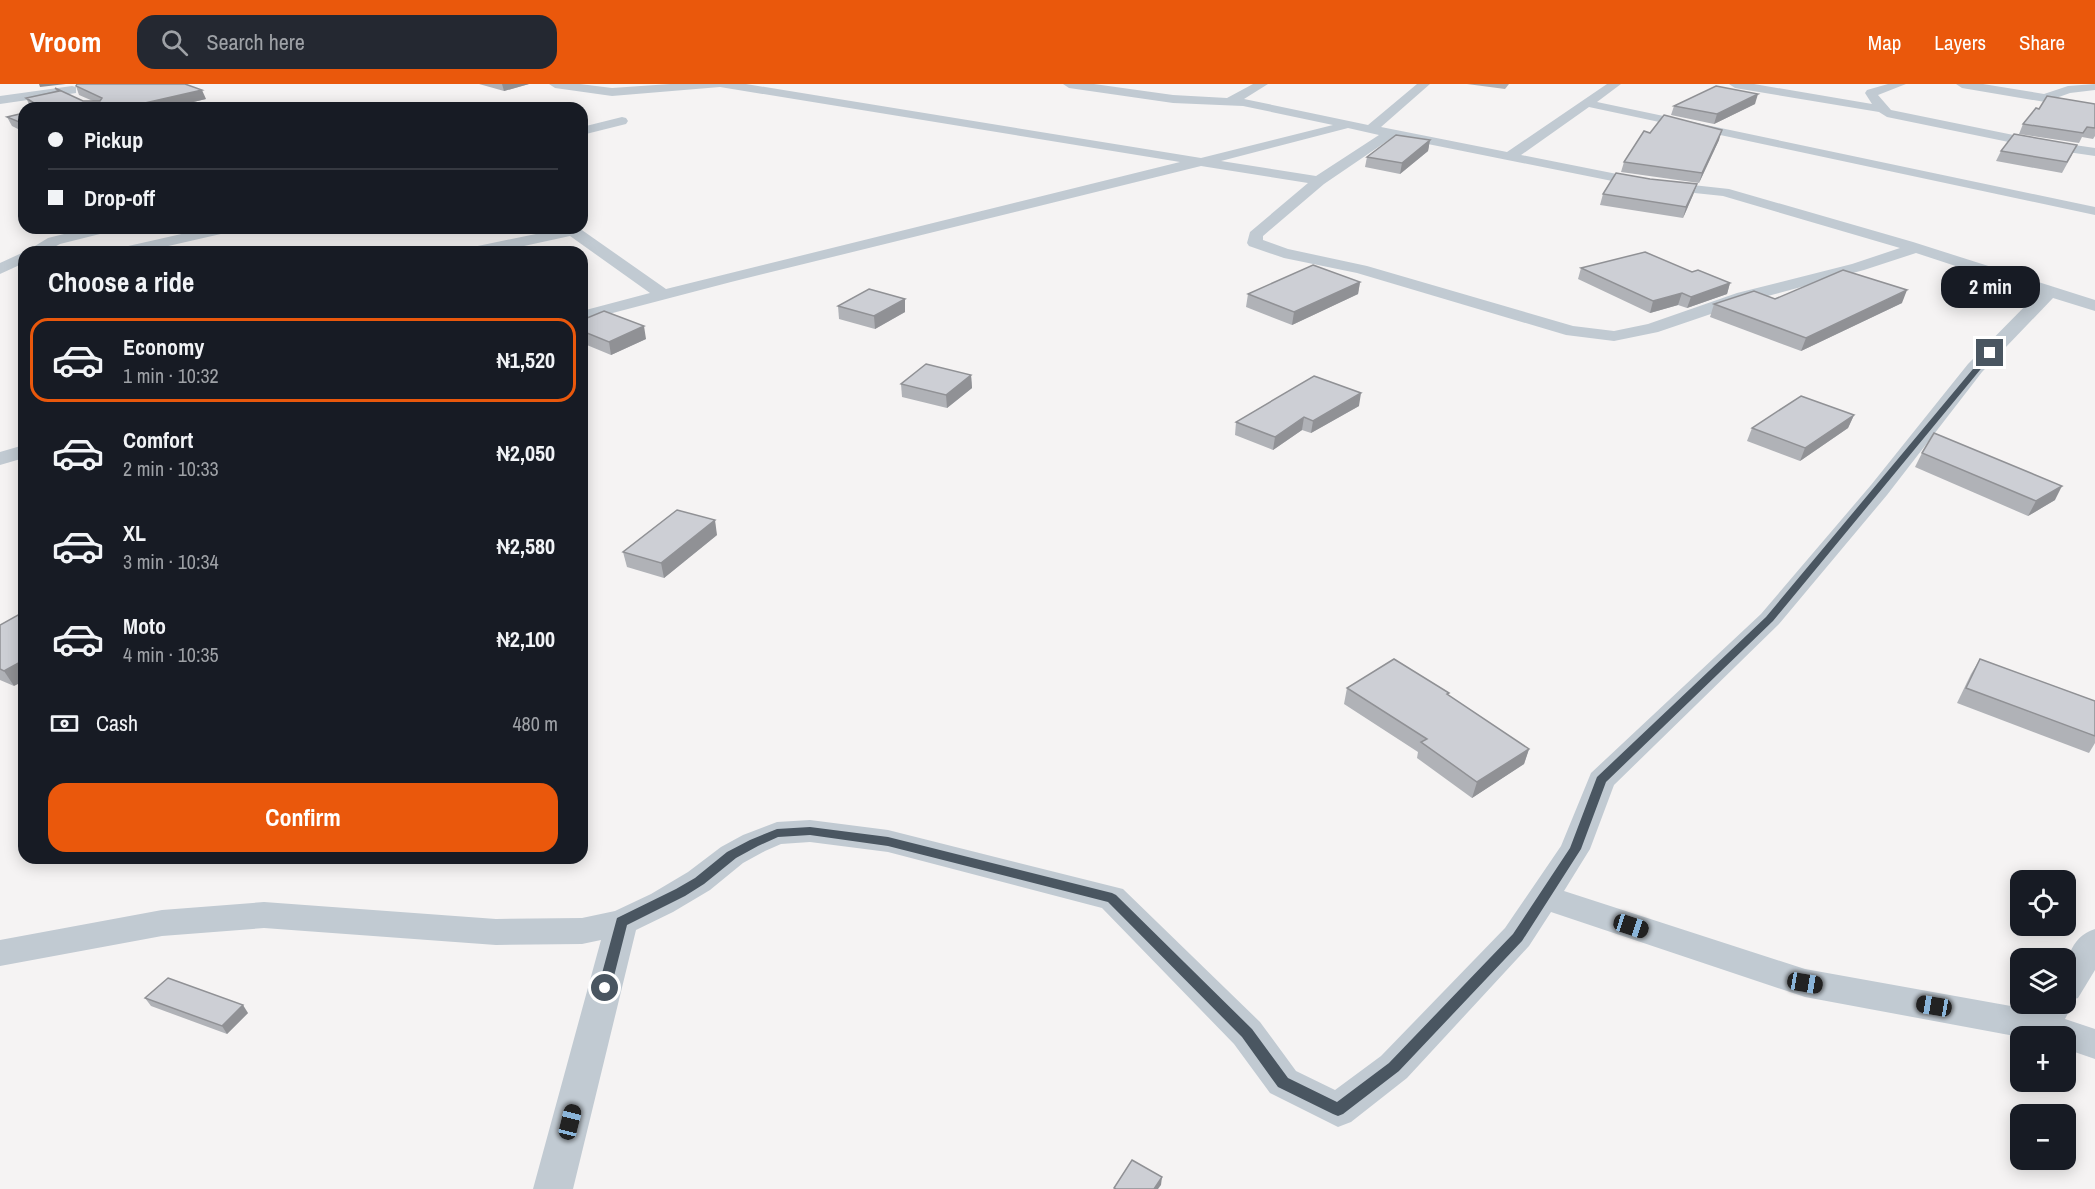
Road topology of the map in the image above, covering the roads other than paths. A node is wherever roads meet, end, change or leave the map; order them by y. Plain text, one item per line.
1 (87, 84) edge
2 (555, 84) edge
3 (717, 84) edge
4 (724, 84) edge
5 (1073, 84) edge
6 (1262, 84) edge
7 (1424, 84) edge
8 (1615, 84) edge
9 (1735, 84) edge
10 (1900, 84) edge
11 (1962, 84) edge
12 (2095, 86) edge
13 (0, 100) edge
14 (1230, 101) junction
15 (1587, 103) junction
16 (1882, 109) junction
17 (622, 121) dead end
18 (1351, 124) junction
19 (1372, 128) junction
20 (588, 130) edge
21 (1392, 132) junction
22 (2095, 152) edge
23 (1510, 156) junction
24 (1200, 162) junction
25 (1319, 181) junction
26 (2095, 211) edge
27 (84, 234) edge
28 (202, 234) edge
29 (559, 234) edge
30 (577, 234) edge
31 (46, 246) edge
32 (148, 246) edge
33 (502, 246) edge
34 (1916, 248) junction
35 (18, 259) edge
36 (0, 269) edge
37 (18, 274) edge
38 (0, 278) edge
39 (2050, 291) junction
40 (664, 295) junction
41 (2095, 306) edge
42 (588, 314) edge
43 (18, 454) edge
44 (0, 459) edge
45 (1544, 897) junction
46 (622, 922) junction
47 (2095, 942) edge
48 (0, 953) edge
49 (2076, 972) edge
50 (2049, 1015) edge
51 (2095, 1044) edge
52 (553, 1189) edge

1 - 13 street
2 - 3 street
4 - 24 street
5 - 14 street
6 - 14 street
7 - 19 street
8 - 15 street
9 - 16 street
10 - 16 street
11 - 12 street
14 - 18 street
15 - 23 street
15 - 26 street
16 - 22 street
17 - 20 street
18 - 19 street
18 - 24 street
19 - 21 street
21 - 23 street
21 - 25 street
23 - 34 street
24 - 25 street
24 - 40 street
25 - 34 street
27 - 31 street
28 - 32 street
29 - 33 street
30 - 40 street
34 - 39 street
35 - 36 street
37 - 38 street
39 - 41 street
39 - 45 street
40 - 42 street
43 - 44 street
45 - 46 street
45 - 50 street
46 - 48 street
46 - 52 street
47 - 49 street
50 - 51 street

